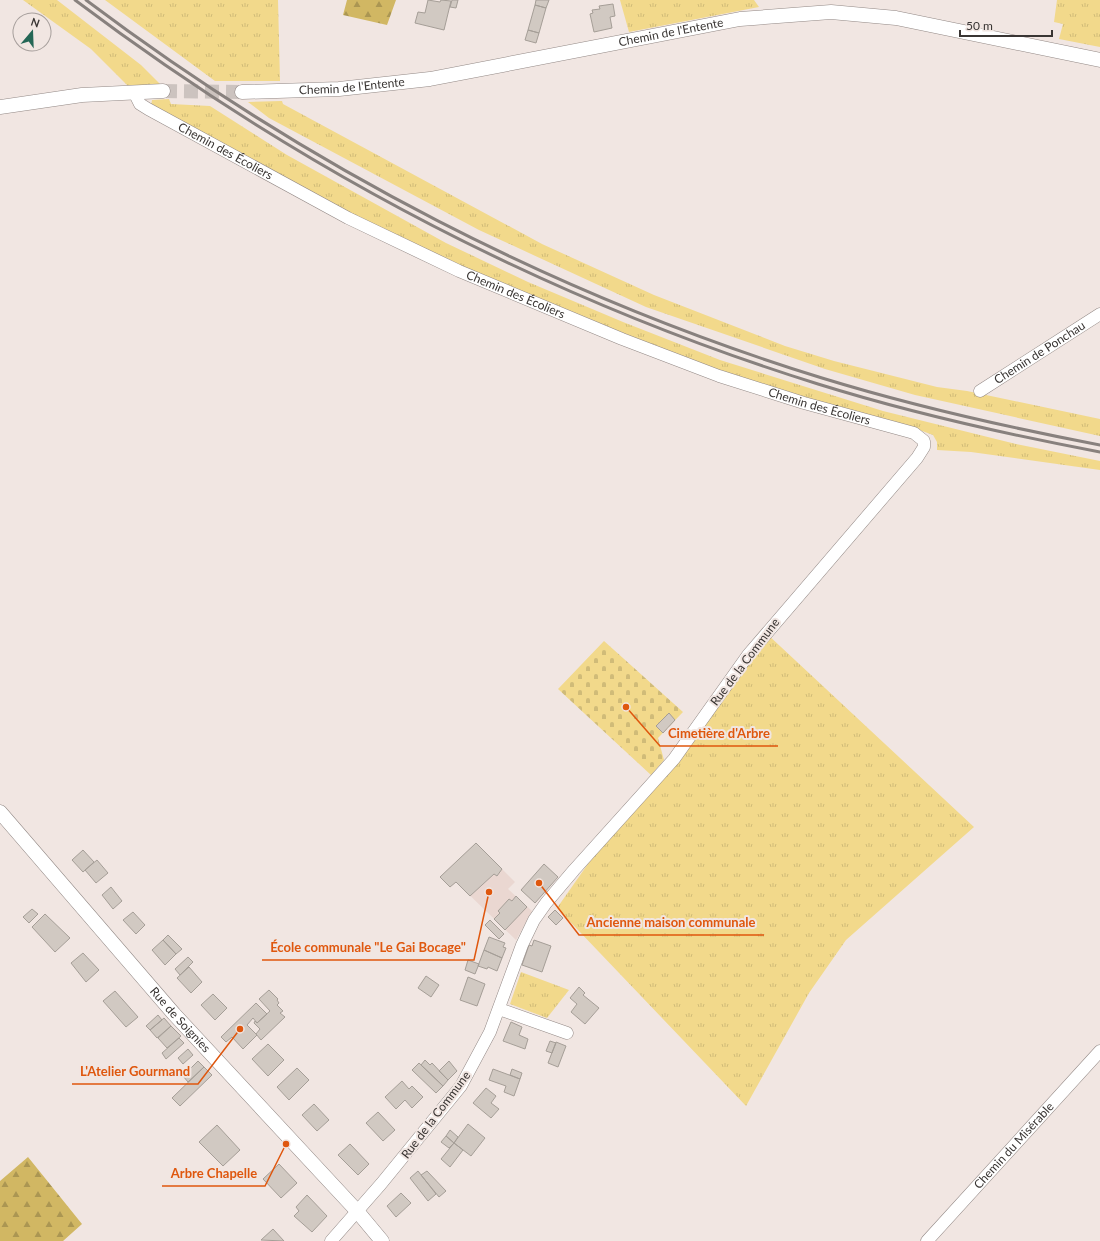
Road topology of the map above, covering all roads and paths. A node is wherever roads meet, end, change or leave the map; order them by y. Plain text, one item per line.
1 (1100, 60) edge
2 (163, 91) tunnel mouth
3 (134, 92) junction
4 (242, 92) tunnel mouth
5 (0, 106) edge
6 (1100, 314) edge
7 (980, 391) dead end
8 (924, 441) joint
9 (0, 812) edge
10 (499, 1009) junction
11 (567, 1033) dead end
12 (1100, 1051) edge
13 (357, 1211) junction
14 (331, 1241) edge
15 (382, 1241) edge
16 (927, 1241) edge

1 - 4 street, Chemin de l'Entente
2 - 3 street
3 - 5 street
3 - 8 street, Chemin des Écoliers
6 - 7 street, Chemin de Ponchau
8 - 10 street, Rue de la Commune
9 - 13 street, Rue de Soignies
10 - 11 street
10 - 13 street, Rue de la Commune
12 - 16 street, Chemin du Misérable
13 - 14 street, Rue de la Commune
13 - 15 street, Rue de Soignies

